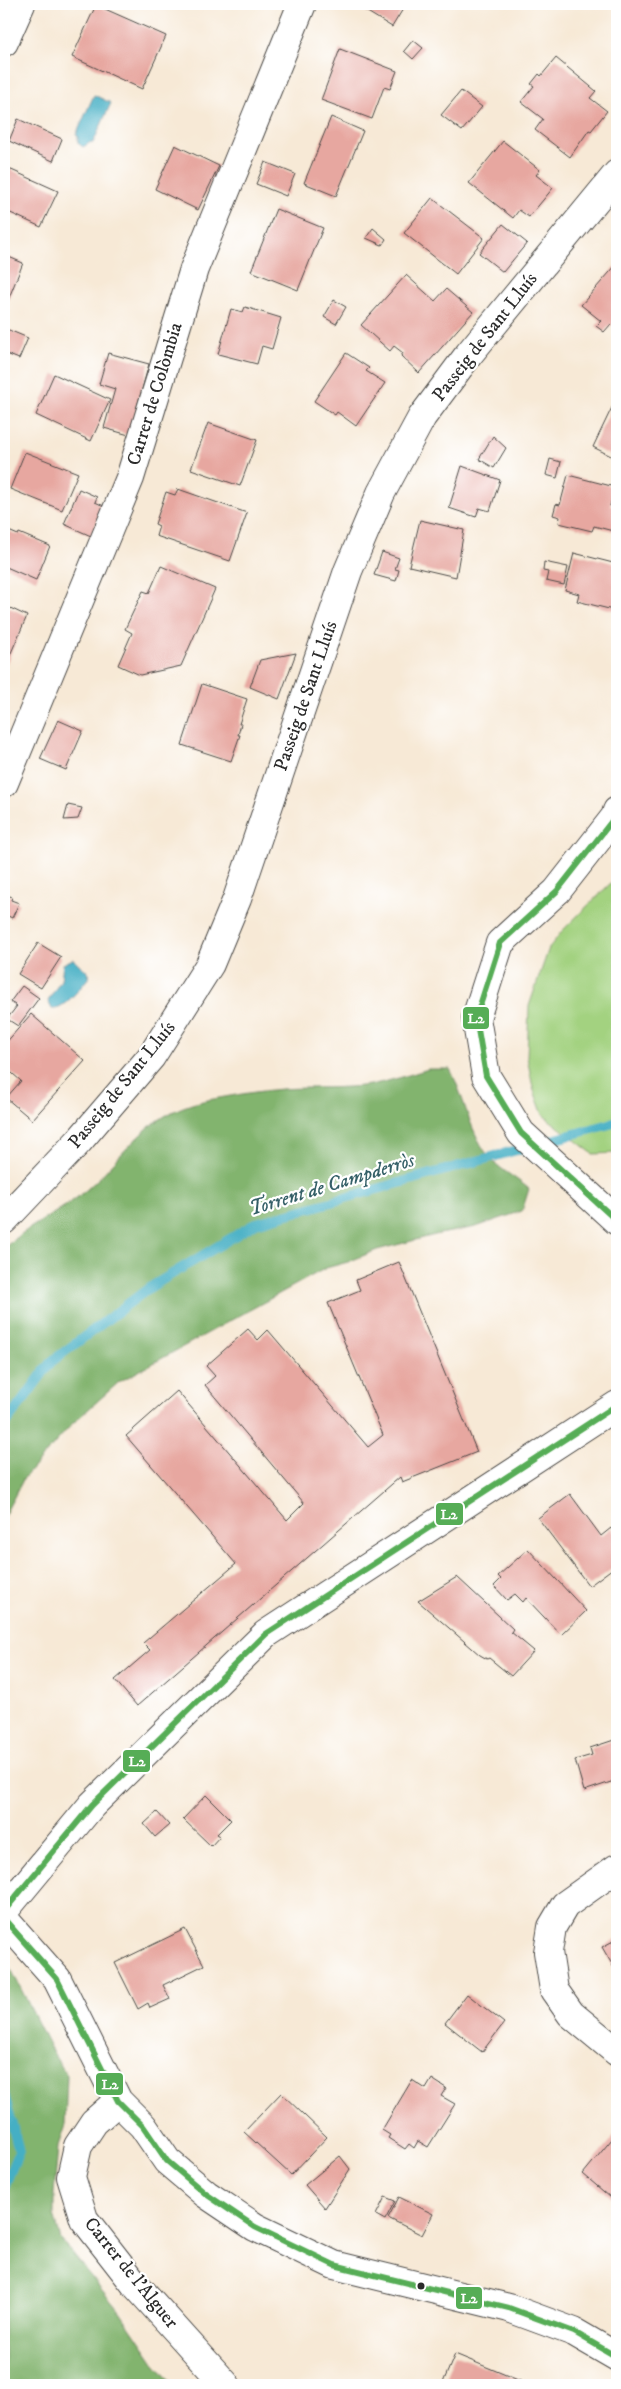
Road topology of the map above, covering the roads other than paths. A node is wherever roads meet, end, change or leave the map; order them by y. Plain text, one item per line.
1 (21, 4) edge
2 (302, 4) edge
3 (4, 42) edge
4 (617, 174) edge
5 (4, 784) edge
6 (617, 811) edge
7 (4, 1220) edge
8 (617, 1221) edge
9 (617, 1405) edge
10 (617, 1868) edge
11 (4, 1911) edge
12 (4, 1919) edge
13 (617, 2052) edge
14 (118, 2101) junction
15 (617, 2357) edge
16 (226, 2385) edge

1 - 3 street
2 - 5 street, Carrer de Colòmbia
4 - 7 street, Passeig de Sant Lluís
6 - 8 street
9 - 11 street
10 - 13 street
12 - 14 street
14 - 15 street
14 - 16 street, Carrer de l'Alguer

